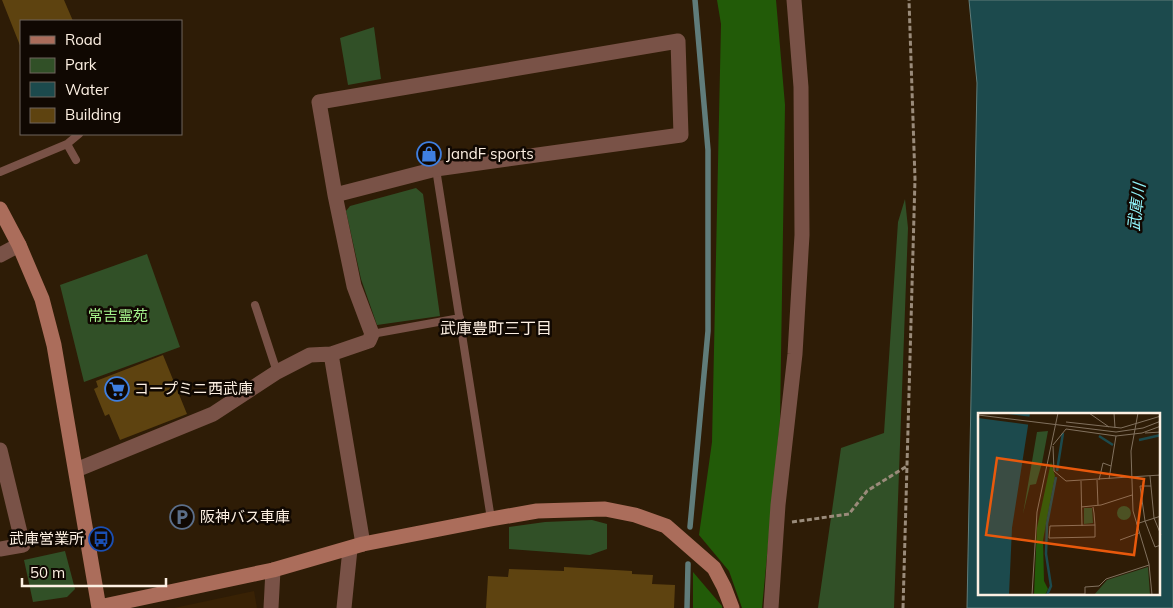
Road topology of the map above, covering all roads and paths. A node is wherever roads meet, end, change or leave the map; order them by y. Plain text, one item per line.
1 (794, 0) edge
2 (909, 0) edge
3 (77, 135) edge
4 (68, 144) junction
5 (76, 160) dead end
6 (436, 169) junction
7 (0, 172) edge
8 (335, 195) junction
9 (0, 209) edge
10 (19, 245) junction
11 (0, 255) edge
12 (255, 305) dead end
13 (460, 318) junction
14 (372, 334) junction
15 (330, 354) junction
16 (278, 372) junction
17 (0, 450) edge
18 (907, 466) junction
19 (76, 470) junction
20 (491, 519) junction
21 (777, 524) junction
22 (356, 547) junction
23 (0, 549) edge
24 (273, 570) junction
25 (98, 608) edge
26 (271, 608) edge
27 (344, 608) edge
28 (732, 608) edge
29 (771, 608) edge
30 (903, 608) edge

1 - 21 street
2 - 18 path
3 - 4 lane
4 - 5 lane
4 - 7 lane
6 - 8 street
6 - 8 street
6 - 13 lane
8 - 14 street
9 - 10 street
10 - 11 street
10 - 19 street
12 - 16 lane
13 - 14 lane
13 - 20 lane
14 - 15 street
15 - 16 street
15 - 22 street
16 - 19 street
17 - 23 street
18 - 21 path
18 - 30 path
19 - 25 street
20 - 22 street
20 - 28 street
21 - 29 street
22 - 24 street
22 - 27 street
24 - 25 street
24 - 26 street

